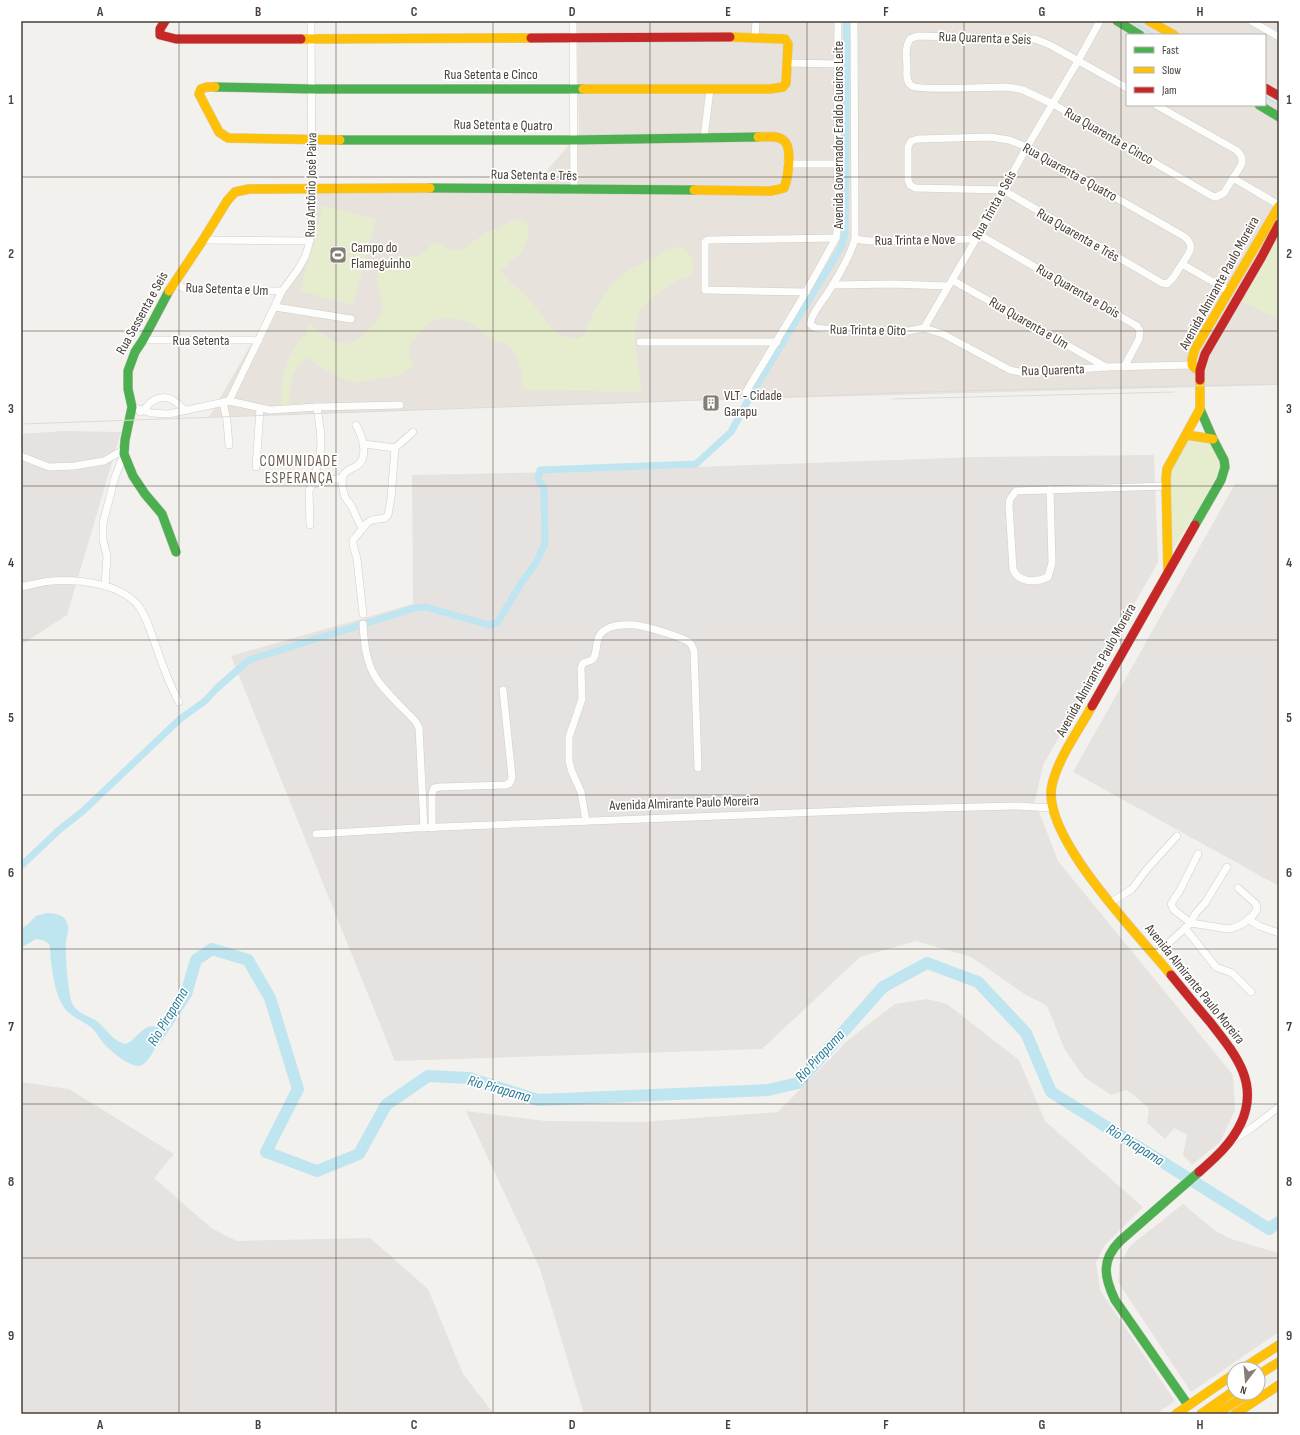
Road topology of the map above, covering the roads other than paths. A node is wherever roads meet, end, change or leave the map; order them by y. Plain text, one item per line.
1 (165, 21) edge
2 (311, 21) edge
3 (573, 21) edge
4 (756, 21) edge
5 (838, 21) edge
6 (854, 21) edge
7 (1100, 21) edge
8 (1116, 21) edge
9 (1149, 21) edge
10 (1251, 21) edge
11 (1138, 34) edge
12 (1172, 34) edge
13 (573, 37) junction
14 (755, 37) junction
15 (1279, 37) edge
16 (311, 39) junction
17 (1078, 61) junction
18 (787, 63) junction
19 (838, 64) junction
20 (917, 87) joint
21 (1126, 87) edge
22 (574, 88) junction
23 (312, 89) junction
24 (710, 89) junction
25 (1266, 89) edge
26 (1279, 96) edge
27 (1053, 104) junction
28 (1158, 106) edge
29 (1261, 106) edge
30 (1279, 117) edge
31 (222, 135) joint
32 (704, 138) junction
33 (312, 140) junction
34 (574, 140) junction
35 (785, 141) joint
36 (1027, 147) junction
37 (787, 164) junction
38 (837, 164) junction
39 (1233, 178) junction
40 (312, 189) junction
41 (574, 190) junction
42 (1003, 190) junction
43 (235, 192) joint
44 (1279, 206) edge
45 (1279, 224) edge
46 (977, 237) junction
47 (1276, 237) edge
48 (836, 238) junction
49 (855, 239) junction
50 (203, 240) junction
51 (310, 241) junction
52 (1182, 264) junction
53 (1238, 276) junction
54 (1248, 280) junction
55 (173, 283) junction
56 (950, 283) junction
57 (832, 285) junction
58 (282, 291) junction
59 (1229, 291) junction
60 (806, 292) junction
61 (275, 307) junction
62 (351, 319) dead end
63 (812, 326) joint
64 (924, 328) junction
65 (143, 340) junction
66 (259, 340) junction
67 (640, 342) dead end
68 (777, 342) junction
69 (1106, 367) junction
70 (1124, 367) junction
71 (1196, 368) junction
72 (746, 392) dead end
73 (226, 402) junction
74 (400, 405) dead end
75 (317, 407) junction
76 (260, 409) junction
77 (1200, 409) junction
78 (143, 410) junction
79 (184, 410) junction
80 (131, 411) junction
81 (356, 425) dead end
82 (413, 432) dead end
83 (1186, 435) junction
84 (1213, 438) junction
85 (364, 444) junction
86 (229, 445) dead end
87 (395, 448) junction
88 (124, 452) junction
89 (21, 456) edge
90 (256, 466) dead end
91 (342, 478) junction
92 (312, 484) junction
93 (1166, 486) junction
94 (1050, 489) junction
95 (310, 525) dead end
96 (363, 528) junction
97 (176, 552) dead end
98 (1168, 572) junction
99 (105, 586) junction
100 (21, 587) edge
101 (363, 614) dead end
102 (363, 624) dead end
103 (503, 690) dead end
104 (179, 702) dead end
105 (698, 768) dead end
106 (1053, 808) junction
107 (586, 821) junction
108 (424, 828) junction
109 (432, 828) junction
110 (316, 834) dead end
111 (1177, 836) dead end
112 (1198, 854) dead end
113 (1227, 867) dead end
114 (1238, 888) dead end
115 (1110, 903) junction
116 (1248, 919) junction
117 (1188, 926) junction
118 (1279, 933) edge
119 (1155, 954) junction
120 (1251, 992) dead end
121 (1279, 1107) edge
122 (1231, 1141) junction
123 (1279, 1345) edge
124 (1254, 1361) edge
125 (1279, 1362) edge
126 (1266, 1370) edge
127 (1226, 1379) edge
128 (1279, 1385) edge
129 (1226, 1397) edge
130 (1237, 1401) edge
131 (1188, 1405) junction
132 (1176, 1414) edge
133 (1201, 1414) edge
134 (1216, 1414) edge
135 (1235, 1414) edge

1 - 16 main road
2 - 16 street, Rua Antônio José Paiva
3 - 13 street
4 - 14 street
5 - 19 street, Avenida Governador Eraldo Gueiros Leite
6 - 49 street, Avenida Governador Eraldo Gueiros Leite
7 - 17 street, Rua Trinta e Seis
8 - 11 main road
9 - 12 main road
10 - 15 street
13 - 14 main road
13 - 16 main road
13 - 22 street
14 - 18 main road
16 - 23 street, Rua Antônio José Paiva
17 - 20 street, Rua Quarenta e Seis
17 - 21 street, Rua Quarenta e Seis
17 - 27 street, Rua Trinta e Seis
18 - 19 street
18 - 24 main road, Rua Setenta e Cinco
19 - 38 street, Avenida Governador Eraldo Gueiros Leite
20 - 27 street, Rua Quarenta e Cinco
22 - 23 main road, Rua Setenta e Cinco
22 - 24 main road, Rua Setenta e Cinco
22 - 34 street
23 - 31 main road, Rua Setenta e Cinco
23 - 33 street, Rua Antônio José Paiva
24 - 32 street
25 - 26 main road
27 - 36 street, Rua Trinta e Seis
27 - 39 street, Rua Quarenta e Cinco
28 - 39 street
29 - 30 main road
31 - 33 main road, Rua Setenta e Quatro
32 - 34 main road, Rua Setenta e Quatro
32 - 35 main road, Rua Setenta e Quatro
33 - 34 main road, Rua Setenta e Quatro
33 - 40 street, Rua Antônio José Paiva
34 - 41 street
35 - 37 main road, Rua Setenta e Três
36 - 42 street, Rua Trinta e Seis
36 - 42 street, Rua Quarenta e Quatro
36 - 52 street, Rua Quarenta e Quatro
37 - 38 street
37 - 41 main road, Rua Setenta e Três
38 - 48 street, Avenida Governador Eraldo Gueiros Leite
39 - 44 street
40 - 41 main road, Rua Setenta e Três
40 - 43 main road, Rua Setenta e Três
40 - 51 street, Rua Antônio José Paiva
42 - 46 street, Rua Trinta e Seis
42 - 52 street, Rua Quarenta e Três
43 - 50 main road, Rua Sessenta e Seis
44 - 53 main road, Avenida Almirante Paulo Moreira
45 - 47 main road, Avenida Almirante Paulo Moreira
46 - 49 street, Rua Trinta e Nove
46 - 56 street, Rua Trinta e Seis
46 - 70 street, Rua Quarenta e Dois
47 - 54 main road, Avenida Almirante Paulo Moreira
48 - 60 street, Avenida Governador Eraldo Gueiros Leite
48 - 60 street
49 - 57 street, Avenida Governador Eraldo Gueiros Leite
50 - 51 street
50 - 55 main road, Rua Sessenta e Seis
51 - 58 street, Rua Antônio José Paiva
52 - 59 street
53 - 54 main road
53 - 59 main road, Avenida Almirante Paulo Moreira
54 - 71 main road, Avenida Almirante Paulo Moreira
55 - 58 street, Rua Setenta e Um
55 - 65 main road, Rua Sessenta e Seis
56 - 57 street
56 - 64 street, Rua Trinta e Seis
56 - 69 street, Rua Quarenta e Um
57 - 63 street, Avenida Governador Eraldo Gueiros Leite
58 - 61 street, Rua Antônio José Paiva
59 - 71 main road, Avenida Almirante Paulo Moreira
60 - 68 street, Avenida Governador Eraldo Gueiros Leite
61 - 62 street
61 - 66 street, Rua Antônio José Paiva
63 - 64 street, Rua Trinta e Oito
64 - 69 street, Rua Quarenta
65 - 66 street, Rua Setenta
65 - 80 main road, Rua Sessenta e Seis
66 - 73 street, Rua Antônio José Paiva
67 - 68 street
68 - 72 street, Avenida Governador Eraldo Gueiros Leite
69 - 70 street, Rua Quarenta
70 - 71 street, Rua Quarenta
71 - 77 main road, Avenida Almirante Paulo Moreira
73 - 76 street
73 - 79 street
73 - 86 street
74 - 75 street
75 - 76 street
75 - 92 street
76 - 90 street
77 - 83 main road, Avenida Almirante Paulo Moreira
77 - 84 main road, Avenida Almirante Paulo Moreira
78 - 79 street
78 - 79 street
78 - 80 street
80 - 88 main road, Rua Sessenta e Seis
81 - 85 street
82 - 87 street
83 - 84 main road
83 - 93 main road, Avenida Almirante Paulo Moreira
84 - 98 main road, Avenida Almirante Paulo Moreira
85 - 87 street
85 - 91 street
87 - 96 street
88 - 89 street
88 - 97 main road
88 - 99 street
91 - 92 street
91 - 96 street
92 - 95 street
93 - 94 street
93 - 98 main road, Avenida Almirante Paulo Moreira
94 - 94 street
96 - 101 street
98 - 106 main road, Avenida Almirante Paulo Moreira
99 - 100 street
99 - 104 street
102 - 108 street
103 - 109 street
105 - 107 street
106 - 107 street, Avenida Almirante Paulo Moreira
106 - 115 main road, Avenida Almirante Paulo Moreira
107 - 109 street, Avenida Almirante Paulo Moreira
108 - 109 street, Avenida Almirante Paulo Moreira
108 - 110 street, Avenida Almirante Paulo Moreira
111 - 115 street
112 - 117 street
113 - 117 street
114 - 116 street
115 - 119 main road, Avenida Almirante Paulo Moreira
116 - 117 street
116 - 118 street
117 - 119 street
117 - 120 street
119 - 122 main road, Avenida Almirante Paulo Moreira
121 - 122 street
122 - 131 main road, Avenida Almirante Paulo Moreira
123 - 124 main road
125 - 126 main road
127 - 131 main road
128 - 135 main road
129 - 133 main road
130 - 134 main road
131 - 132 main road

